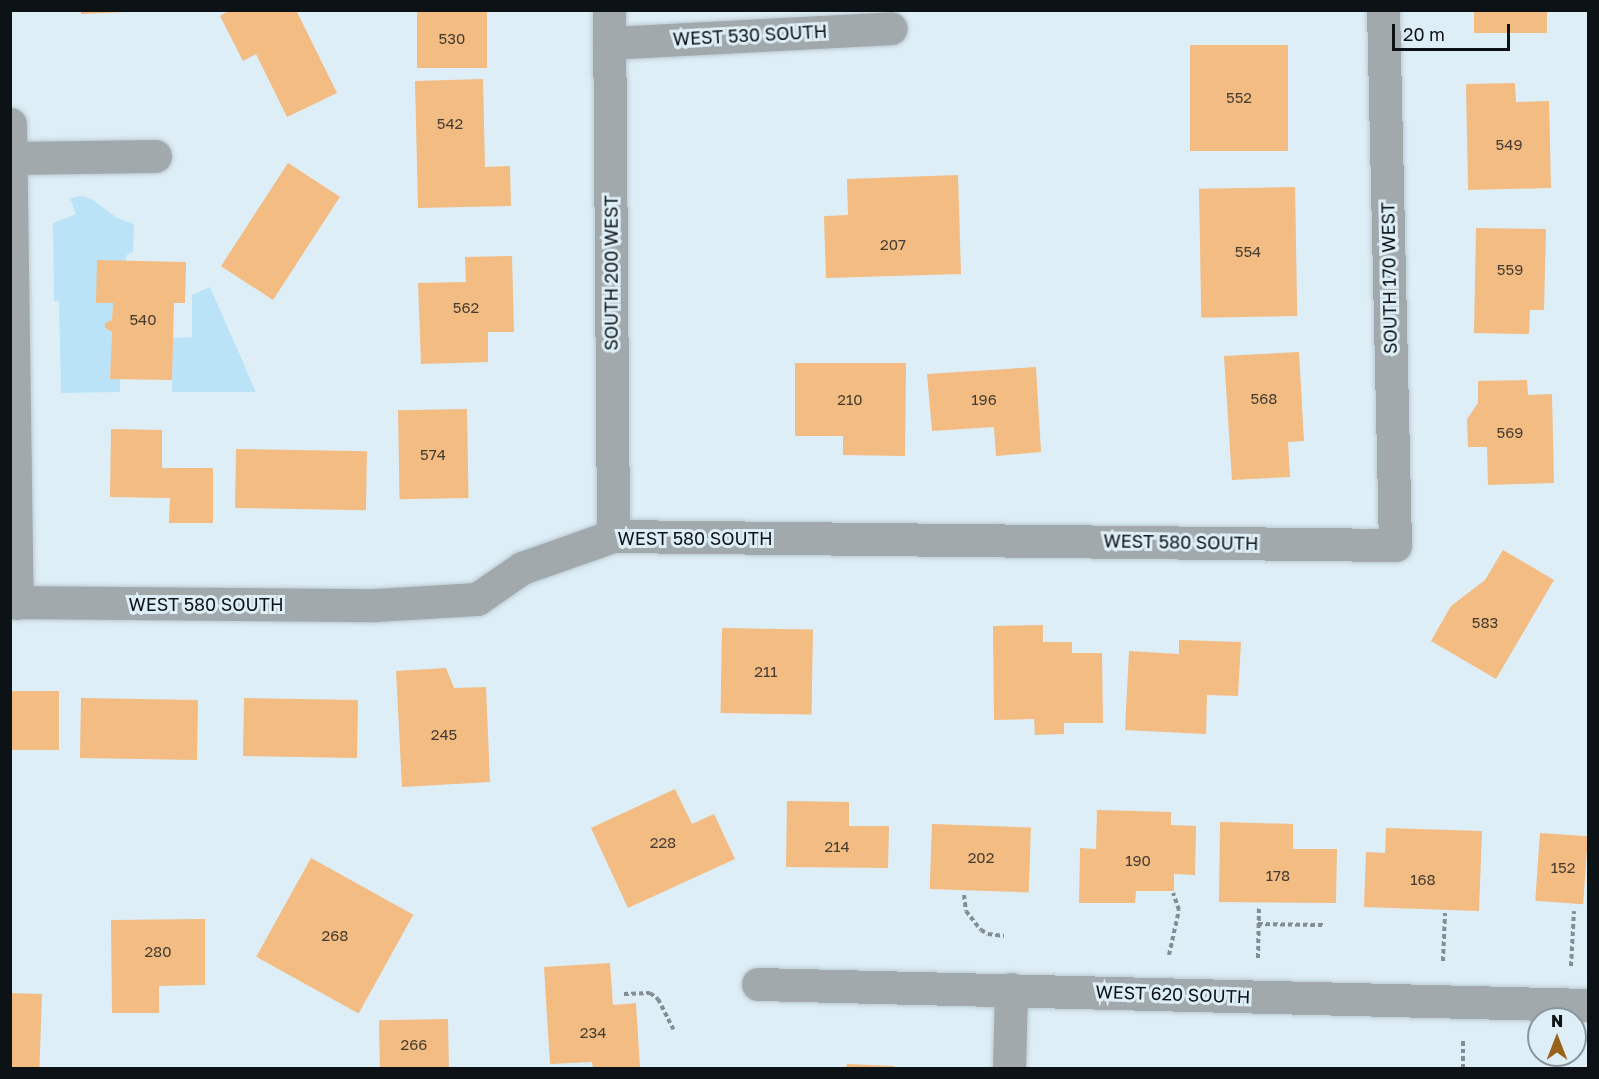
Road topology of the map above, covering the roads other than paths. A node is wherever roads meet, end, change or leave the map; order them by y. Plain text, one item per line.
1 (609, 10) edge
2 (1383, 10) edge
3 (891, 28) dead end
4 (609, 43) junction
5 (10, 124) edge
6 (155, 156) dead end
7 (11, 158) edge
8 (613, 536) junction
9 (1395, 545) joint
10 (14, 602) edge
11 (758, 984) dead end
12 (1011, 989) junction
13 (1588, 1005) edge
14 (1009, 1068) edge

1 - 4 street, SOUTH 200 WEST
2 - 9 street, SOUTH 170 WEST
3 - 4 street, WEST 530 SOUTH
4 - 8 street, SOUTH 200 WEST
5 - 7 street
6 - 7 street
7 - 10 street
8 - 9 street, WEST 580 SOUTH
8 - 10 street, WEST 580 SOUTH
11 - 12 street, WEST 620 SOUTH
12 - 13 street, WEST 620 SOUTH
12 - 14 street

